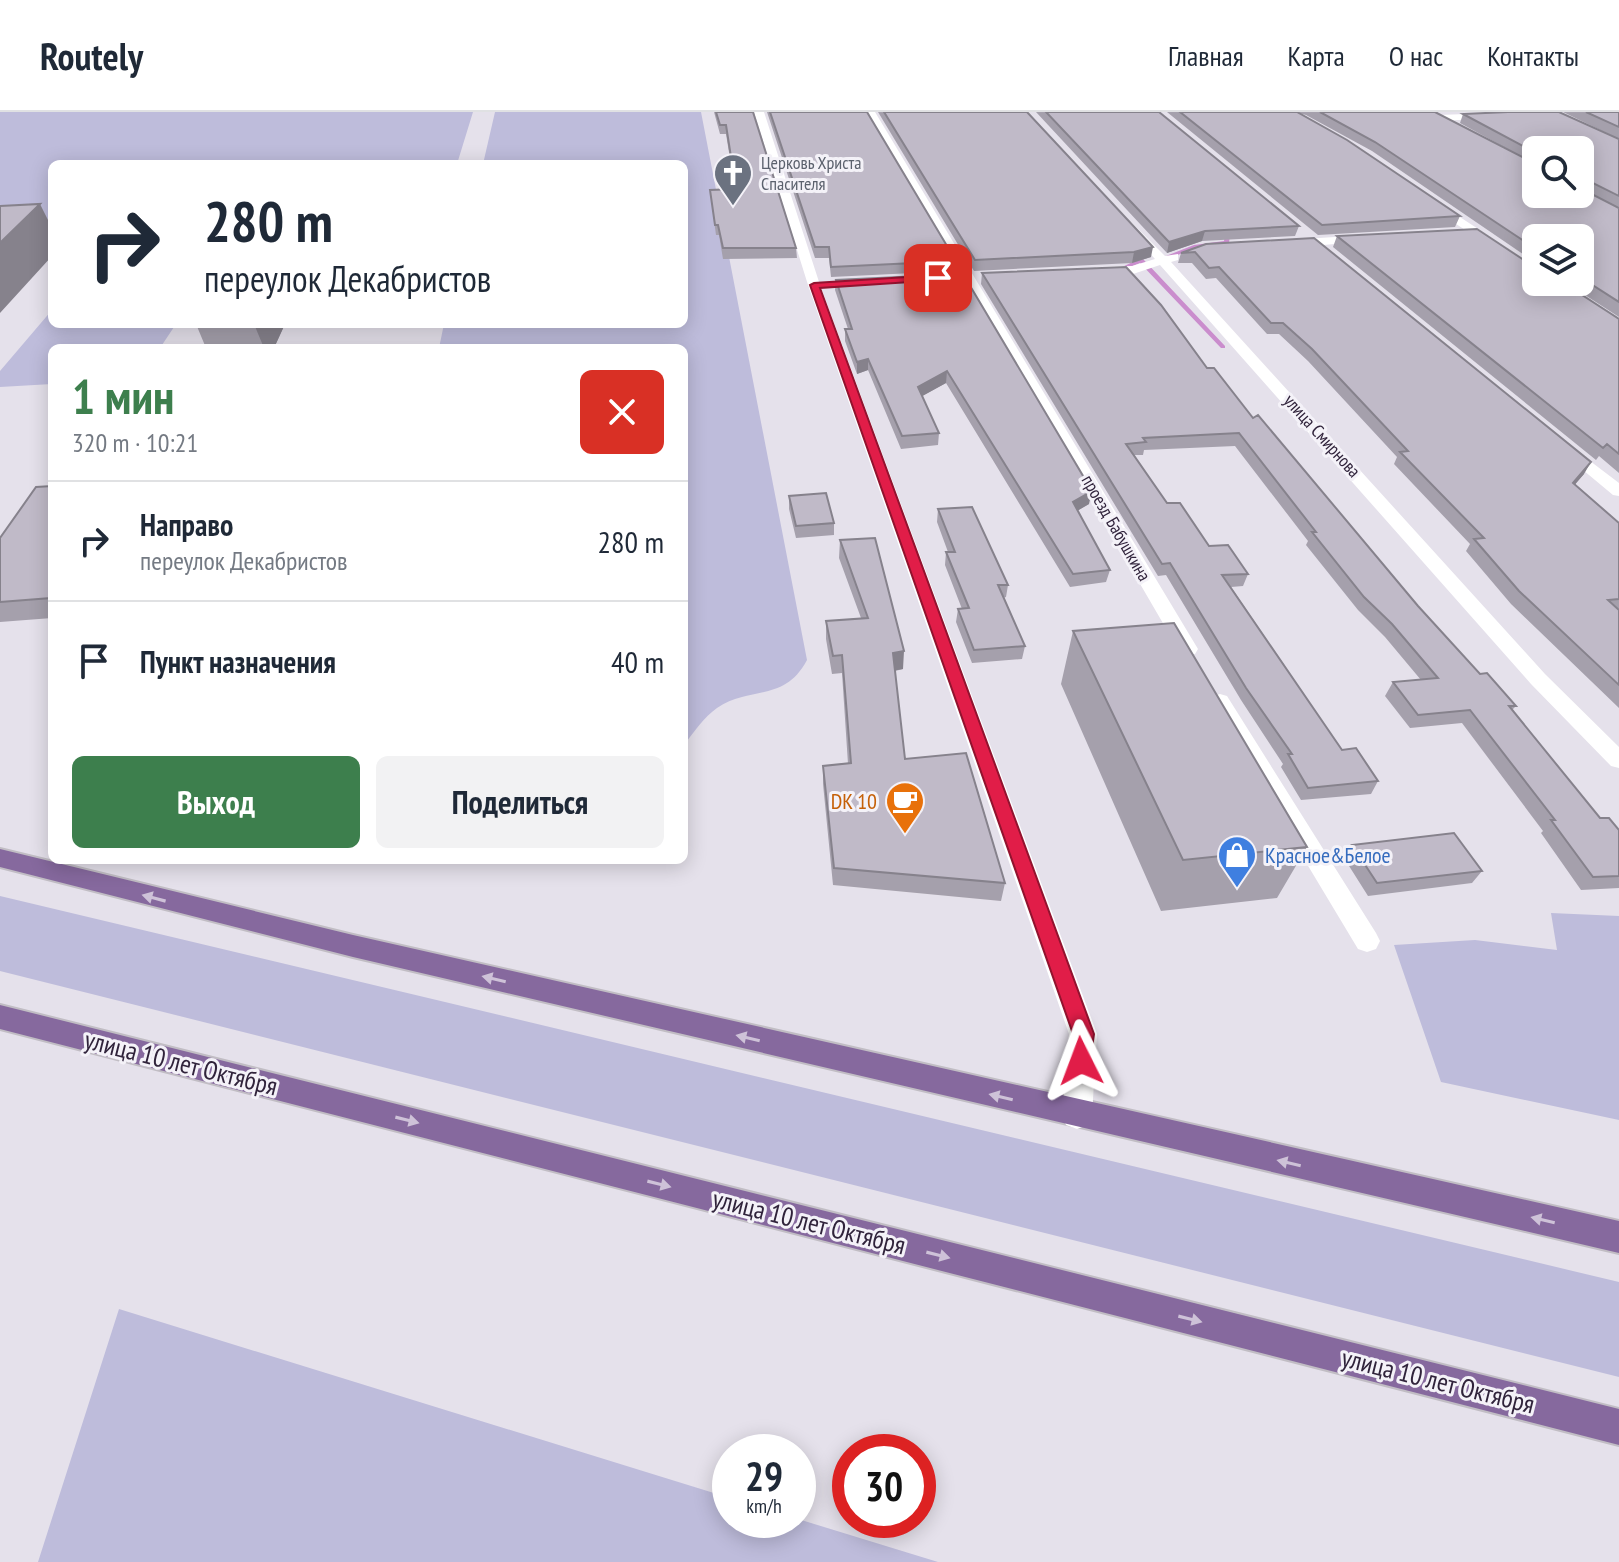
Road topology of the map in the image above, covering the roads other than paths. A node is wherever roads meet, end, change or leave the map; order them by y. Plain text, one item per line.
1 (759, 112) edge
2 (870, 112) edge
3 (1509, 115) edge
4 (1462, 132) edge
5 (1424, 197) edge
6 (1122, 216) edge
7 (1475, 232) junction
8 (1459, 233) edge
9 (1379, 238) edge
10 (1273, 245) edge
11 (1189, 252) edge
12 (1163, 260) junction
13 (1522, 264) edge
14 (1088, 272) edge
15 (1558, 442) edge
16 (1619, 491) edge
17 (1194, 659) edge
18 (1210, 686) edge
19 (1619, 760) edge
20 (0, 858) edge
21 (1367, 941) dead end
22 (0, 1017) edge
23 (1077, 1115) junction
24 (1619, 1237) edge
25 (1619, 1427) edge

1 - 23 street
2 - 17 street, проезд Бабушкина
3 - 4 street
5 - 7 street
6 - 12 street, улица Смирнова
7 - 8 street
7 - 13 street
9 - 10 street
11 - 12 street
12 - 14 street
12 - 19 street, улица Смирнова
15 - 16 street
18 - 21 street
23 -> 20 main road
22 -> 25 main road, улица 10 лет Октября
24 -> 23 main road

